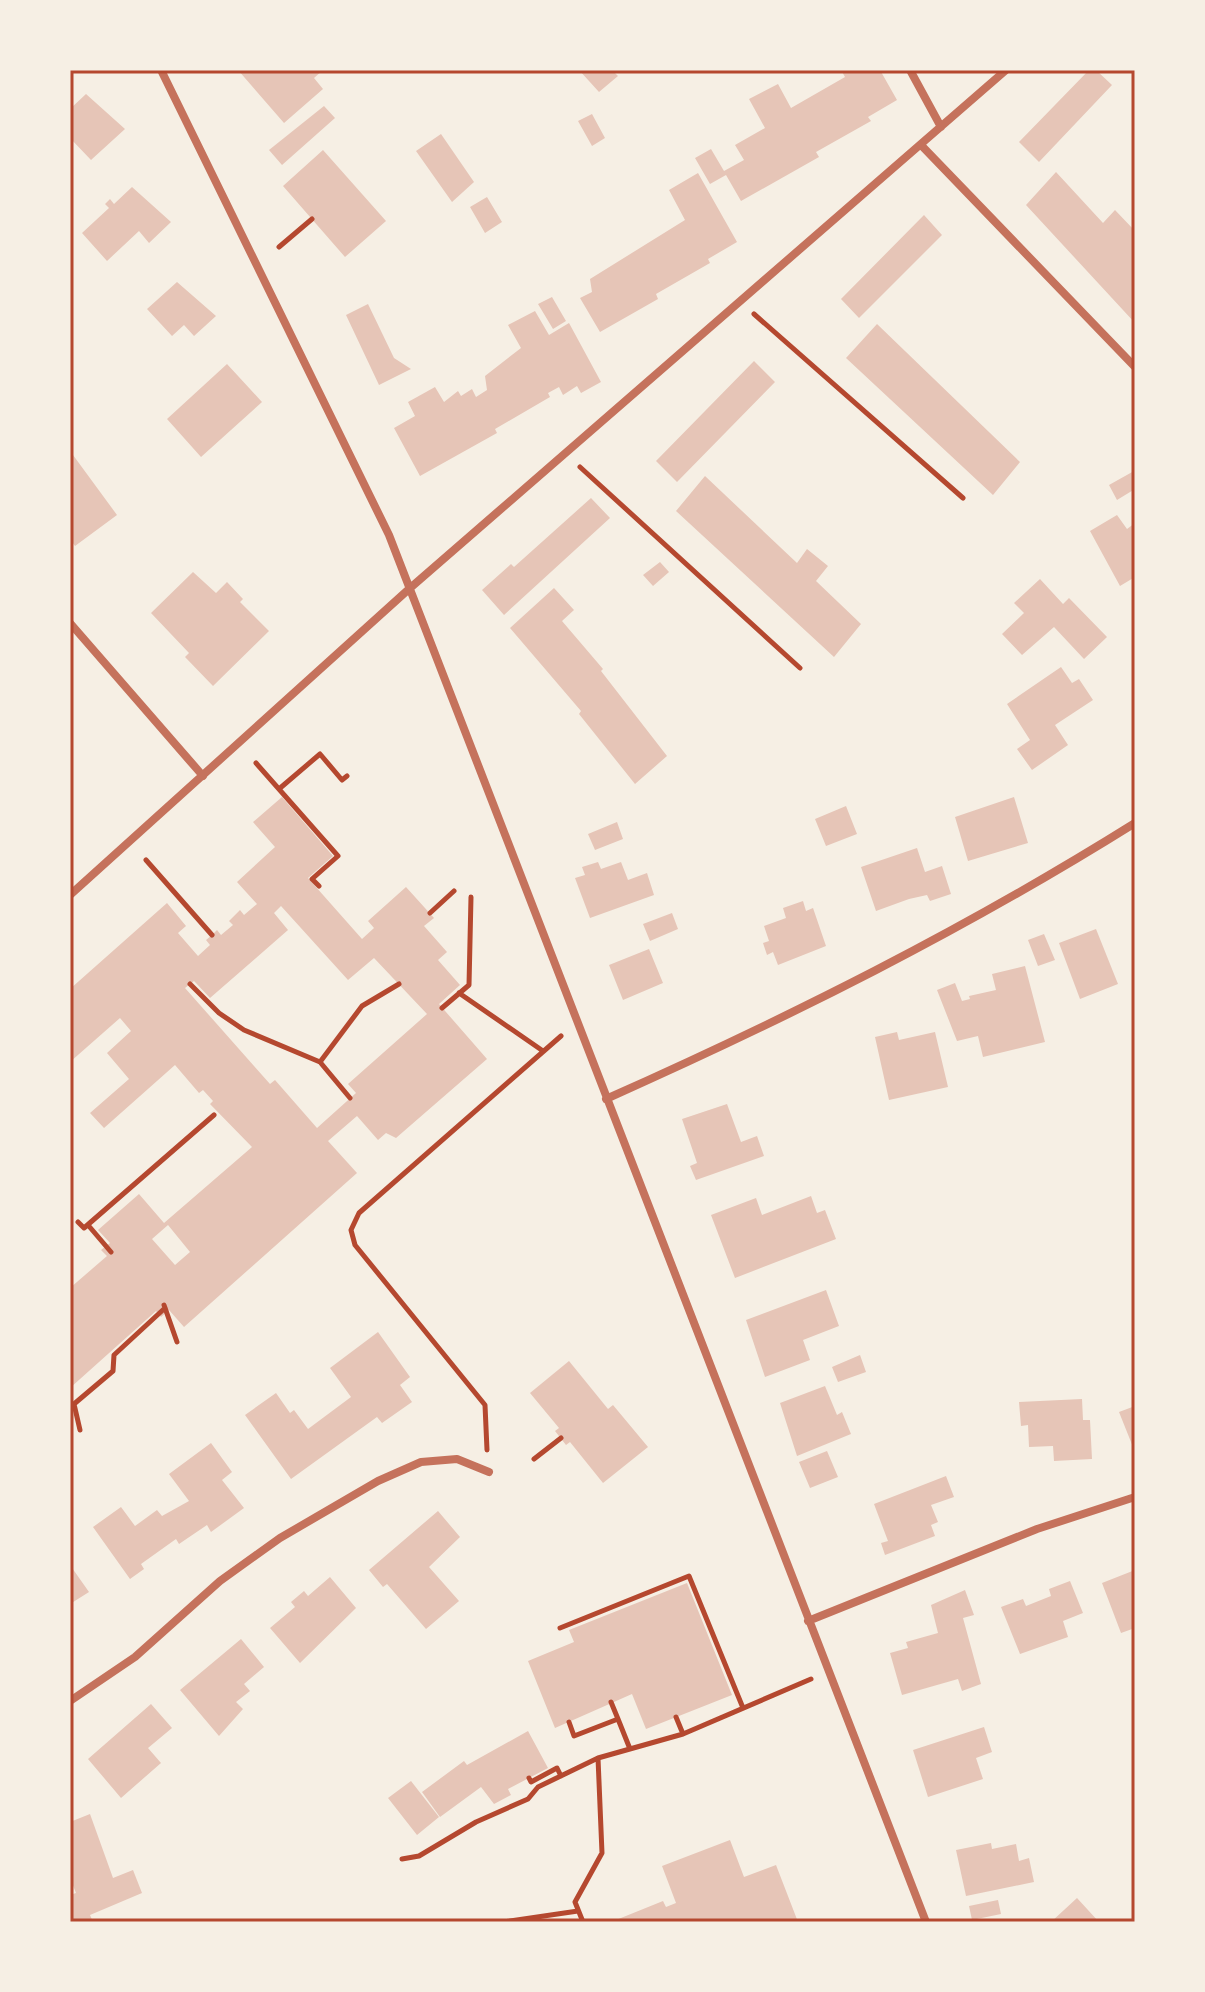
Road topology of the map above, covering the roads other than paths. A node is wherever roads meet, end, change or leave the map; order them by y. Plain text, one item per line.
1 (161, 70) edge
2 (910, 70) edge
3 (1006, 70) edge
4 (941, 127) junction
5 (921, 145) junction
6 (1135, 367) edge
7 (409, 589) junction
8 (70, 623) edge
9 (203, 776) junction
10 (1135, 823) edge
11 (70, 895) edge
12 (606, 1099) junction
13 (489, 1472) road end
14 (1135, 1497) edge
15 (808, 1621) junction
16 (70, 1701) edge
17 (926, 1922) edge

1 - 7 street
2 - 4 street
3 - 4 street
4 - 5 street
5 - 6 street
5 - 7 street
7 - 9 street
7 - 12 street
8 - 9 street
9 - 11 street
10 - 12 street
12 - 15 street
13 - 16 street
14 - 15 street
15 - 17 street

